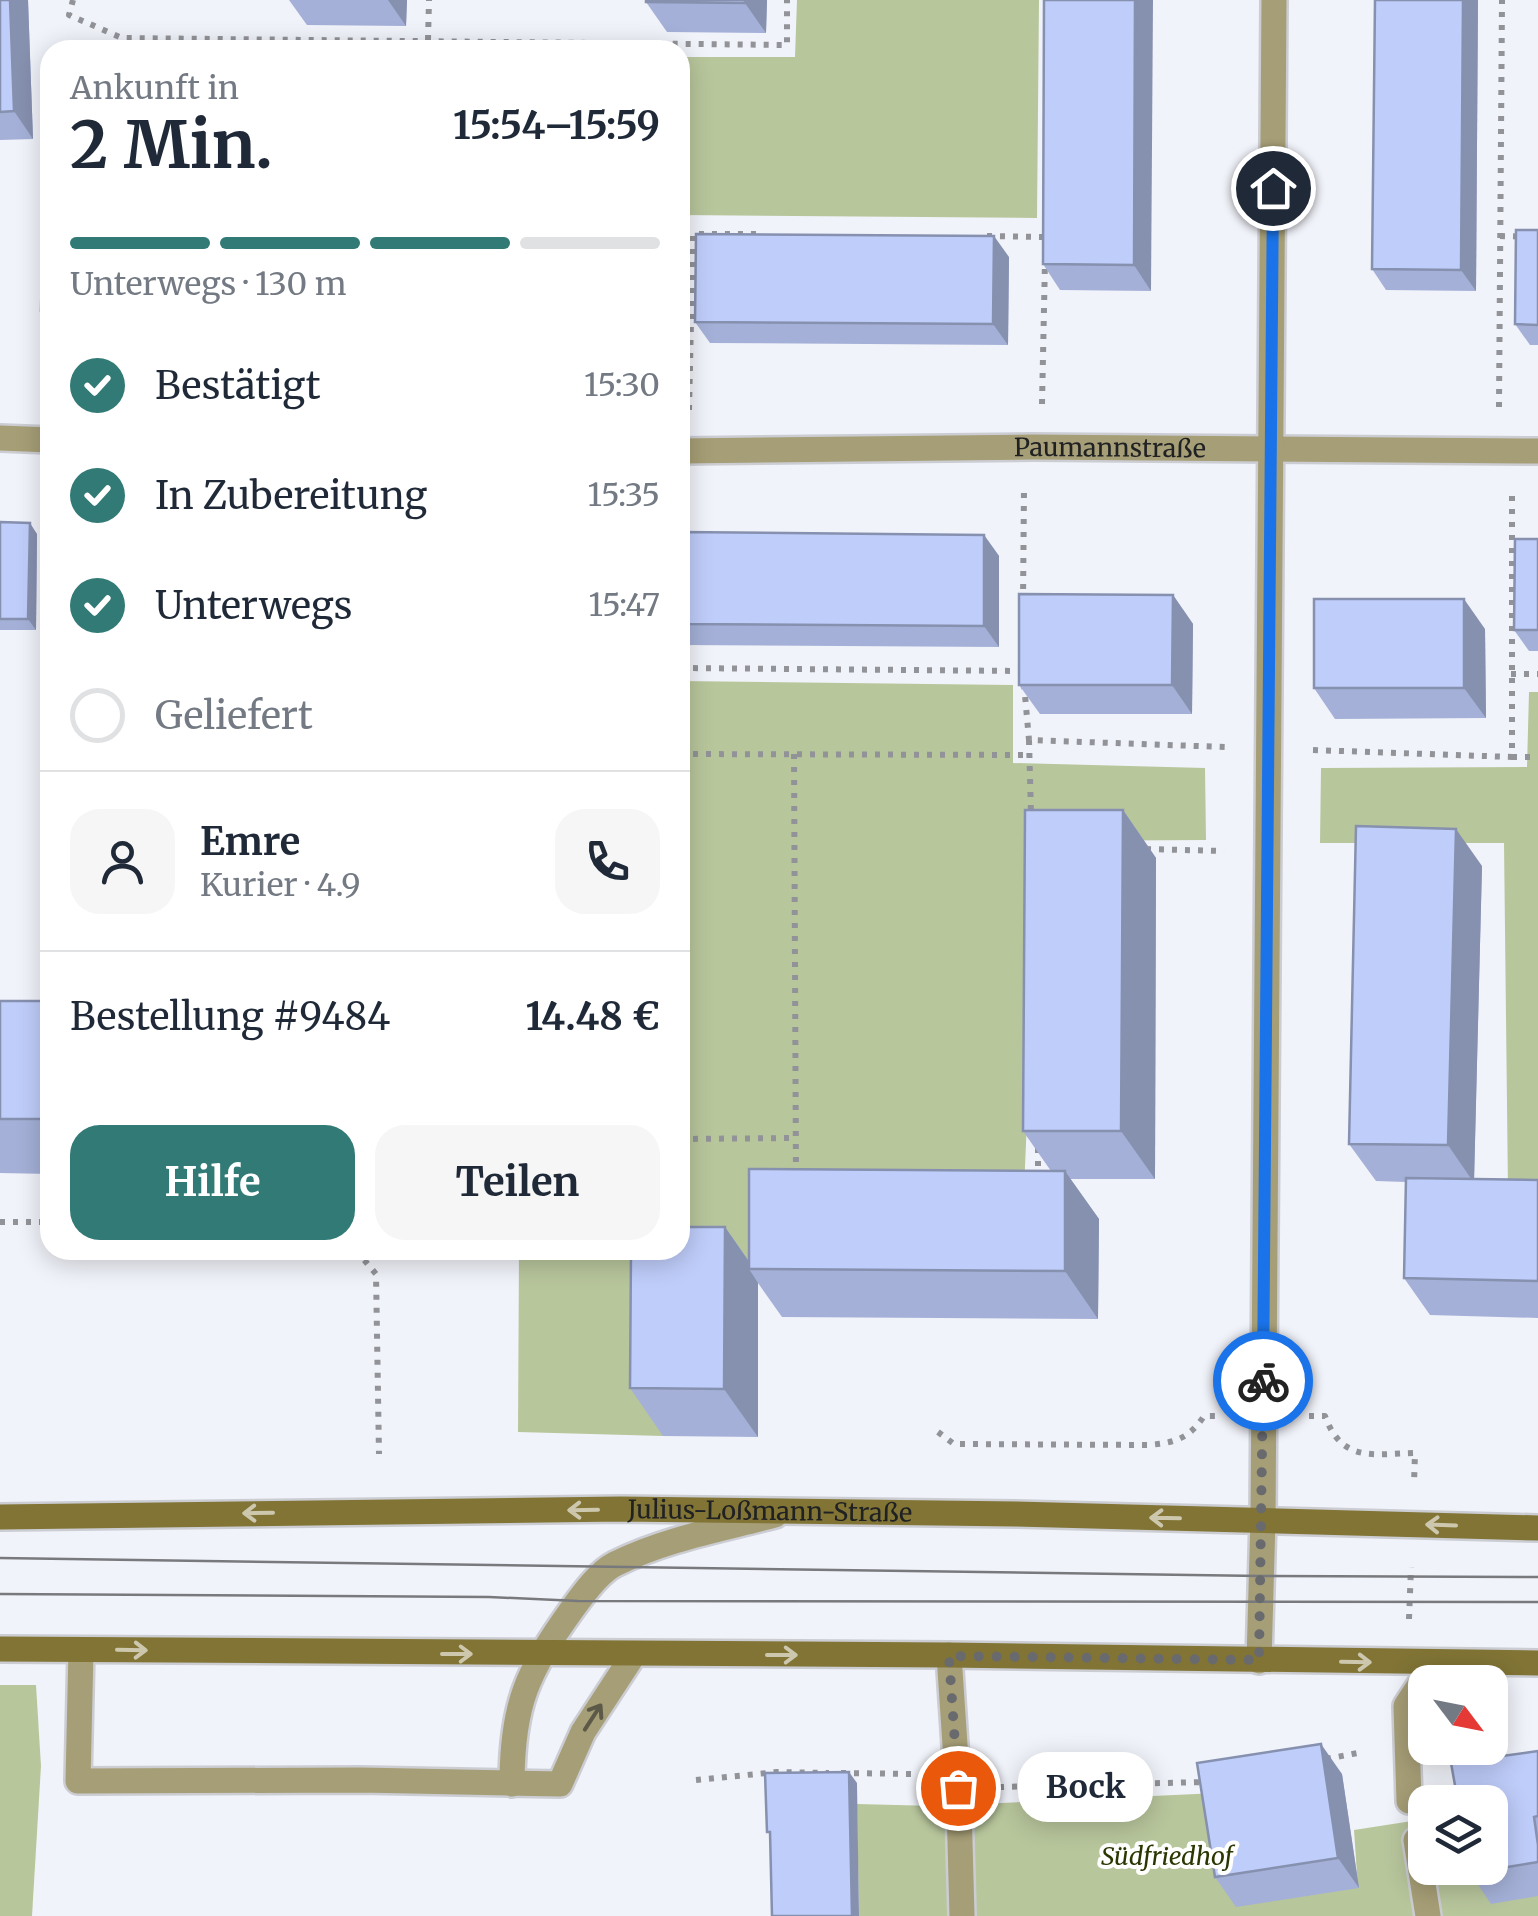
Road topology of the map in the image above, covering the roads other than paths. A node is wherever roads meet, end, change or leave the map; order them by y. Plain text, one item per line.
1 (1274, 0) edge
2 (0, 438) edge
3 (40, 440) edge
4 (1272, 450) junction
5 (690, 451) edge
6 (1538, 451) edge
7 (785, 1512) junction
8 (0, 1517) edge
9 (1263, 1520) junction
10 (1538, 1528) edge
11 (0, 1649) edge
12 (81, 1650) junction
13 (540, 1654) junction
14 (634, 1654) junction
15 (949, 1656) junction
16 (1259, 1660) junction
17 (1435, 1662) junction
18 (1538, 1664) edge
19 (512, 1784) junction
20 (1409, 1785) edge
21 (1423, 1885) edge
22 (962, 1916) edge
23 (1428, 1916) edge

1 - 4 street
2 - 3 street
4 - 5 street, Paumannstraße
4 - 6 street, Paumannstraße
4 - 9 street
7 -> 8 main road, Julius-Loßmann-Straße
9 -> 7 main road, Julius-Loßmann-Straße
7 - 13 street
10 -> 9 main road, Julius-Loßmann-Straße
9 - 16 street
11 - 12 main road
12 -> 13 main road
12 - 19 street
13 - 14 main road
13 - 19 street
14 -> 15 main road
19 -> 14 street
15 - 16 main road
15 - 22 street
16 -> 17 main road
17 - 18 main road
17 - 20 street
21 - 23 street

